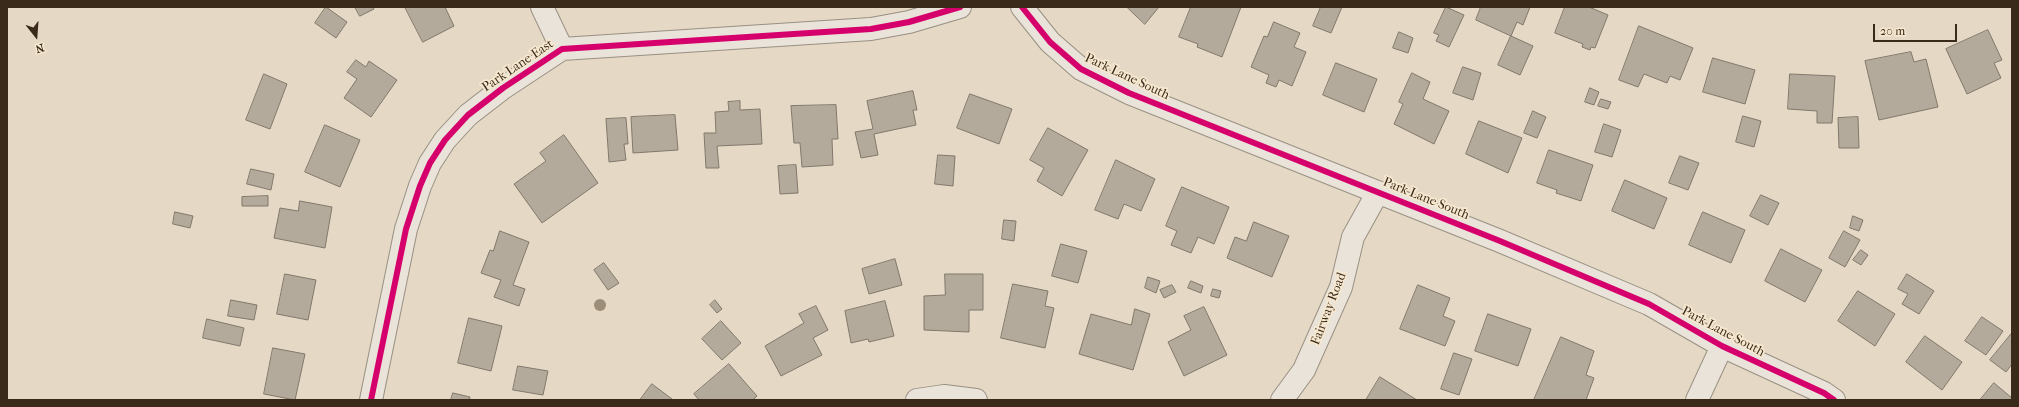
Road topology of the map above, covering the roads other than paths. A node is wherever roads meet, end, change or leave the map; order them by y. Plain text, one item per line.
1 (542, 7) edge
2 (960, 7) edge
3 (1022, 7) edge
4 (562, 48) junction
5 (1378, 192) junction
6 (1722, 346) junction
7 (371, 400) edge
8 (918, 400) edge
9 (976, 400) edge
10 (1282, 400) edge
11 (1697, 400) edge
12 (1834, 400) edge

1 - 4 street
2 - 4 street, Park Lane East
3 - 5 street, Park Lane South
4 - 7 street, Park Lane East
5 - 6 street, Park Lane South
5 - 10 street, Fairway Road
6 - 11 street
6 - 12 street, Park Lane South
8 - 9 street

